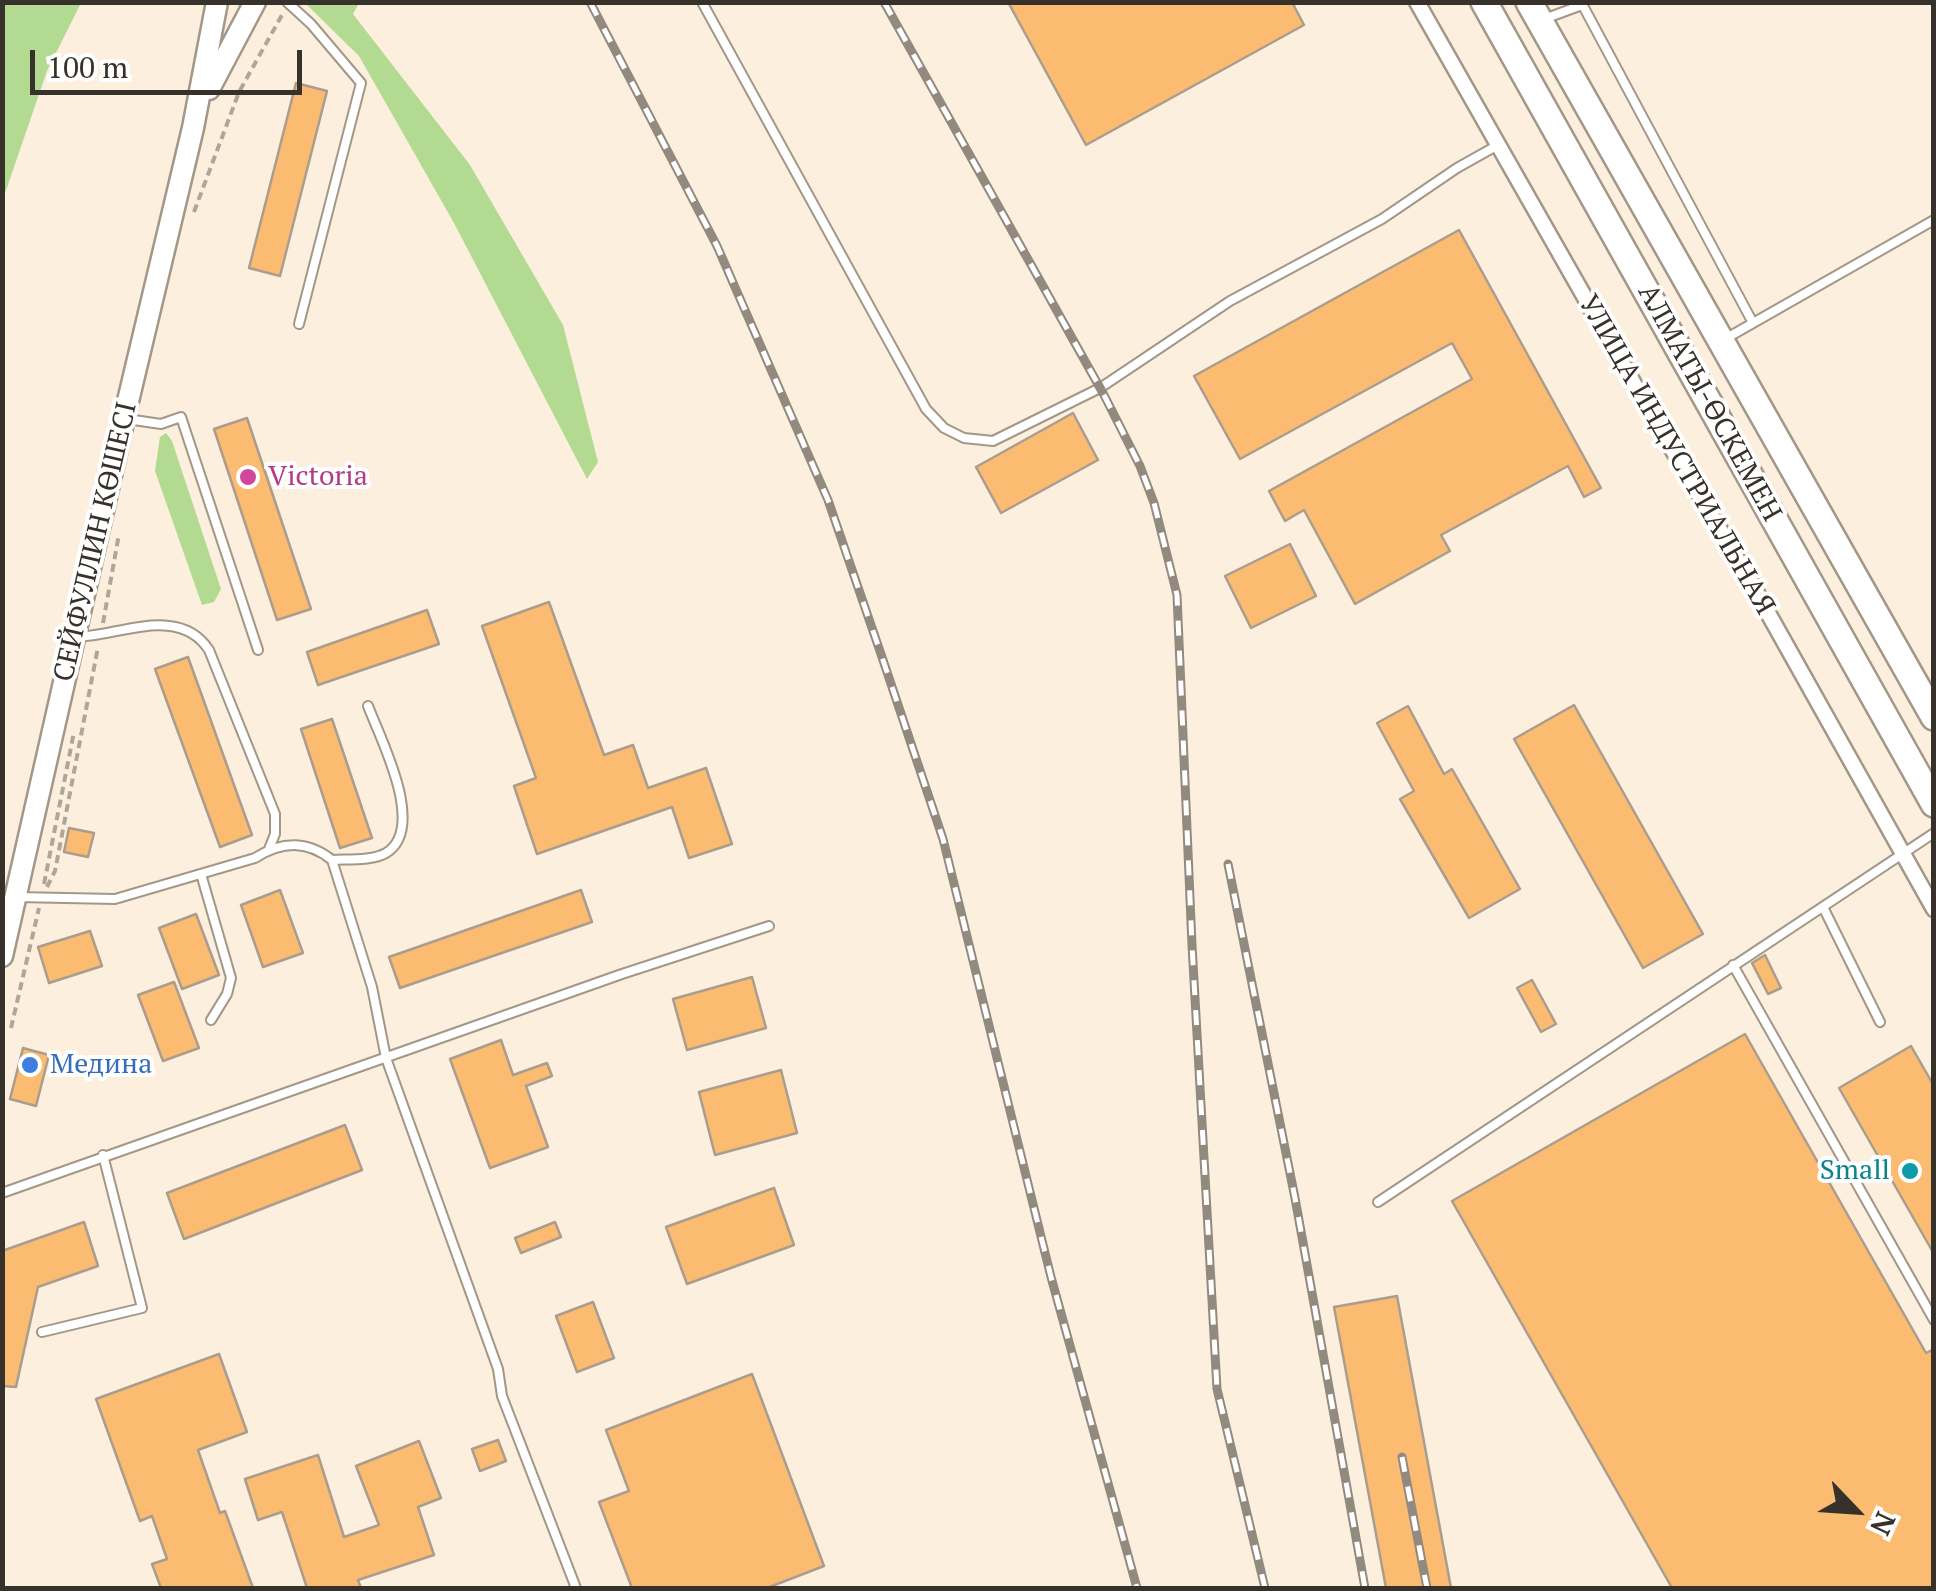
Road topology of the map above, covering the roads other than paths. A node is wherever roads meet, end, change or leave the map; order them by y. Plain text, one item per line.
1 (217, 2) edge
2 (254, 2) edge
3 (702, 2) edge
4 (1417, 2) edge
5 (1484, 2) edge
6 (288, 3) edge
7 (1581, 4) edge
8 (1535, 12) edge
9 (194, 128) junction
10 (1498, 145) junction
11 (1934, 220) edge
12 (1753, 323) junction
13 (299, 324) dead end
14 (1721, 341) junction
15 (124, 418) junction
16 (74, 637) junction
17 (258, 650) dead end
18 (368, 706) dead end
19 (1934, 717) edge
20 (1934, 804) edge
21 (1934, 832) edge
22 (268, 849) junction
23 (1902, 854) junction
24 (332, 860) junction
25 (201, 874) junction
26 (16, 896) junction
27 (1823, 906) junction
28 (1934, 909) edge
29 (770, 926) dead end
30 (2, 956) edge
31 (1733, 965) junction
32 (211, 1020) dead end
33 (1880, 1022) dead end
34 (386, 1058) junction
35 (102, 1155) junction
36 (2, 1193) edge
37 (1378, 1202) dead end
38 (1934, 1320) edge
39 (42, 1332) dead end
40 (576, 1588) edge

1 - 9 main road
2 - 9 main road
3 - 10 lane
4 - 10 street, УЛИЦА ИНДУСТРИАЛЬНАЯ
5 - 20 highway, АЛМАТЫ-ӨСКЕМЕН
6 - 13 lane
7 - 8 lane
7 - 12 lane
8 - 14 highway, АЛМАТЫ-ӨСКЕМЕН
9 - 15 main road, СЕЙФУЛЛИН КӨШЕСІ
10 - 23 street, УЛИЦА ИНДУСТРИАЛЬНАЯ
11 - 12 lane
12 - 14 lane
14 - 19 highway, АЛМАТЫ-ӨСКЕМЕН
15 - 16 main road, СЕЙФУЛЛИН КӨШЕСІ
15 - 17 lane
16 - 22 lane
16 - 26 main road, СЕЙФУЛЛИН КӨШЕСІ
18 - 24 lane
21 - 23 lane
22 - 24 lane
22 - 25 lane
23 - 27 lane
23 - 28 street, УЛИЦА ИНДУСТРИАЛЬНАЯ
24 - 34 lane
25 - 26 lane
25 - 32 lane
26 - 30 main road, СЕЙФУЛЛИН КӨШЕСІ
27 - 31 lane
27 - 33 lane
29 - 34 lane
31 - 37 lane
31 - 38 lane
34 - 35 lane
34 - 40 lane
35 - 36 lane
35 - 39 lane

